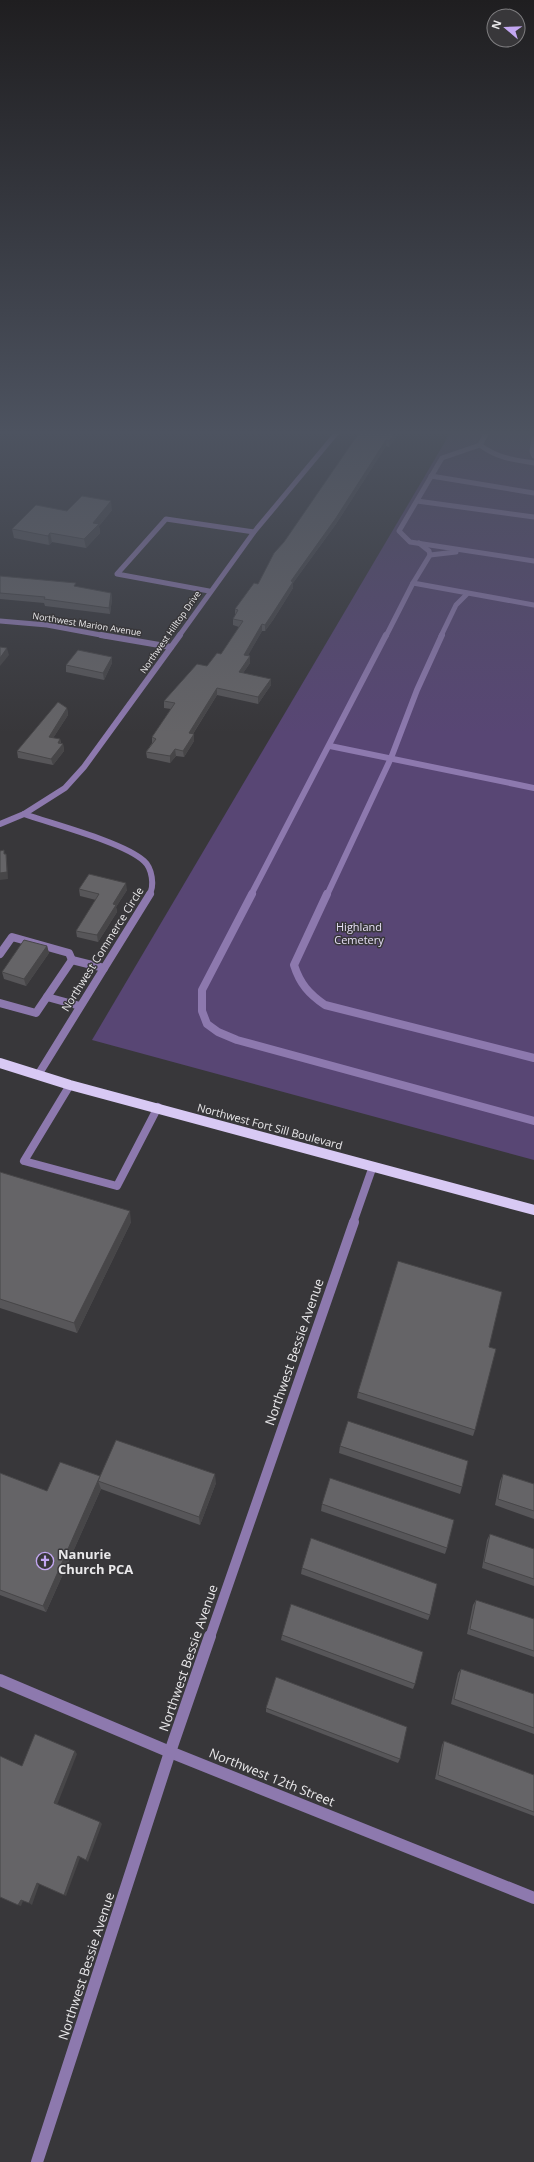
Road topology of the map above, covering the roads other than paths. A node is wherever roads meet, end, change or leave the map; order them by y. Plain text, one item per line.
1 (155, 531) edge
2 (247, 531) edge
3 (399, 531) edge
4 (254, 532) joint
5 (419, 543) junction
6 (472, 552) junction
7 (430, 555) junction
8 (534, 561) edge
9 (413, 583) junction
10 (209, 591) junction
11 (467, 594) junction
12 (534, 606) edge
13 (0, 621) edge
14 (171, 647) junction
15 (330, 746) junction
16 (390, 758) junction
17 (534, 788) edge
18 (24, 814) junction
19 (0, 824) edge
20 (0, 954) edge
21 (72, 960) junction
22 (104, 968) junction
23 (47, 997) junction
24 (0, 1003) edge
25 (80, 1006) junction
26 (534, 1058) edge
27 (0, 1063) edge
28 (38, 1075) junction
29 (70, 1085) junction
30 (158, 1107) junction
31 (534, 1121) edge
32 (373, 1166) junction
33 (534, 1210) edge
34 (0, 1680) edge
35 (170, 1752) junction
36 (534, 1898) edge
37 (36, 2162) edge

1 - 10 street
2 - 4 street
3 - 5 street
4 - 10 street, Northwest Hilltop Drive
5 - 6 street
5 - 7 street
6 - 7 street
6 - 8 street
7 - 9 street
9 - 11 street
9 - 15 street
10 - 14 street, Northwest Hilltop Drive
11 - 12 street
11 - 16 street
13 - 14 street, Northwest Marion Avenue
14 - 18 street, Northwest Hilltop Drive
15 - 16 street
15 - 31 street
16 - 17 street
16 - 26 street
18 - 19 street, Northwest Hilltop Drive
18 - 22 street, Northwest Commerce Circle
20 - 21 street
21 - 22 street
21 - 23 street
22 - 25 street, Northwest Commerce Circle
23 - 24 street
23 - 25 street
25 - 28 street, Northwest Commerce Circle
27 - 28 main road, Northwest Fort Sill Boulevard
28 - 29 main road, Northwest Fort Sill Boulevard
29 - 30 main road, Northwest Fort Sill Boulevard
29 - 30 street
30 - 32 main road, Northwest Fort Sill Boulevard
32 - 33 main road, Northwest Fort Sill Boulevard
32 - 35 street, Northwest Bessie Avenue
34 - 35 street, Northwest 12th Street
35 - 36 street, Northwest 12th Street
35 - 37 street, Northwest Bessie Avenue

